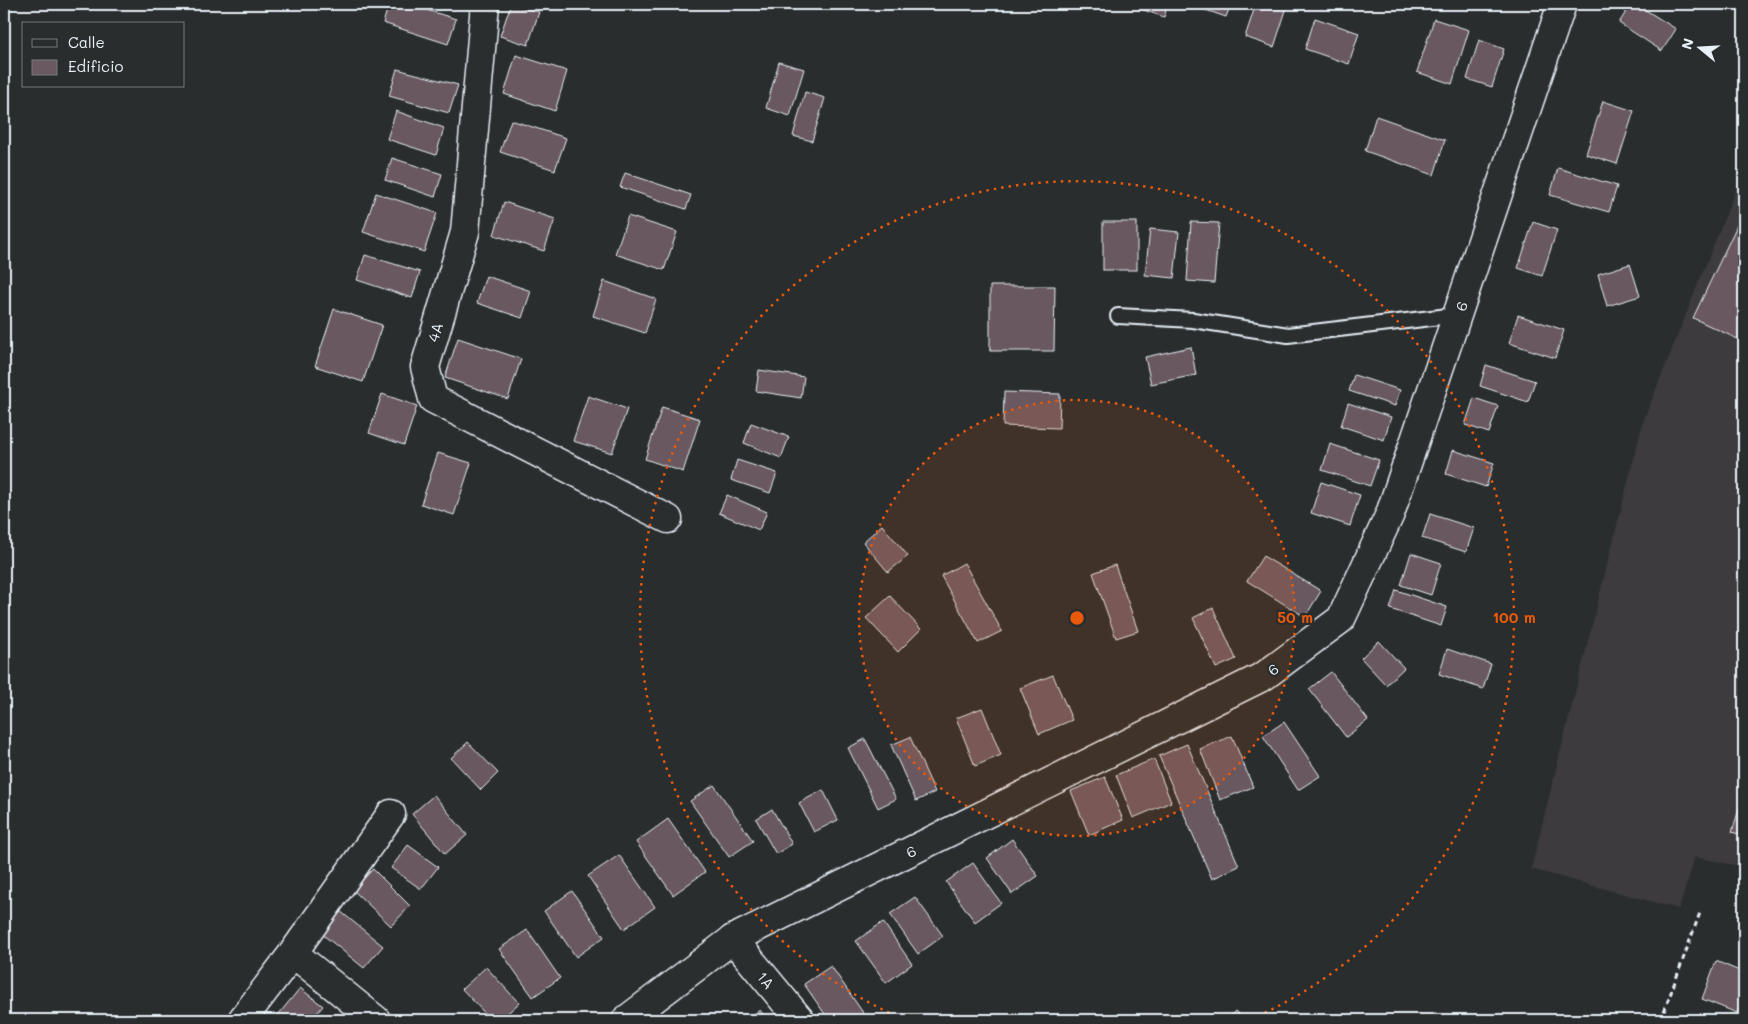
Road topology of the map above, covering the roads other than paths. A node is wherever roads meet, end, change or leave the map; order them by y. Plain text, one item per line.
1 (485, 4) edge
2 (1562, 4) edge
3 (1457, 315) junction
4 (1118, 316) dead end
5 (668, 519) dead end
6 (391, 814) dead end
7 (733, 939) junction
8 (293, 953) junction
9 (242, 1020) edge
10 (376, 1020) edge
11 (626, 1020) edge
12 (800, 1020) edge

1 - 5 street, 4A
2 - 3 street, 6
3 - 4 lane
3 - 7 street, 6
6 - 8 street
7 - 11 street, 6
7 - 12 street, 1A
8 - 9 street
8 - 10 street

